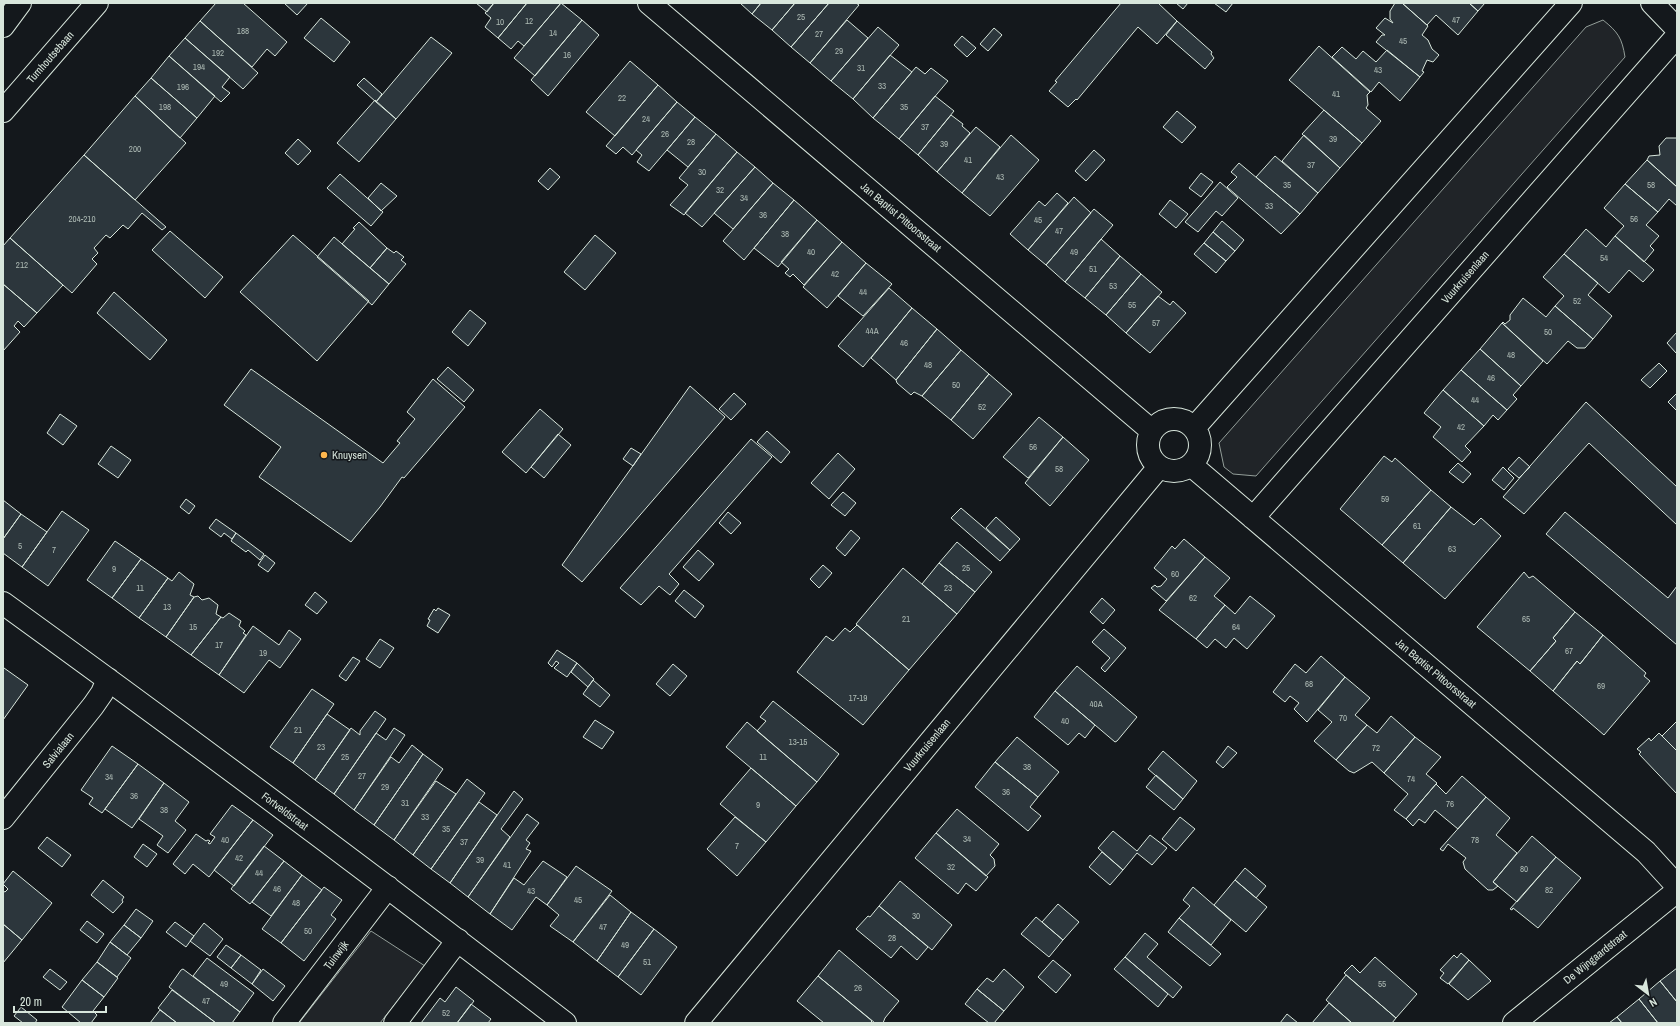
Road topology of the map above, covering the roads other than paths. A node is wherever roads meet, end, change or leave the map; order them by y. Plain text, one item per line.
1 (20, 3) edge
2 (97, 3) edge
3 (649, 3) edge
4 (1571, 3) edge
5 (1652, 3) edge
6 (3, 26) edge
7 (1677, 29) edge
8 (1677, 36) edge
9 (3, 111) edge
10 (1194, 428) junction
11 (1152, 431) junction
12 (1191, 466) junction
13 (1159, 467) junction
14 (1253, 518) junction
15 (3, 602) edge
16 (108, 679) junction
17 (3, 818) edge
18 (1677, 886) edge
19 (388, 888) junction
20 (1677, 891) edge
21 (458, 940) junction
22 (284, 1023) edge
23 (395, 1023) edge
24 (565, 1023) edge
25 (696, 1023) edge
26 (1514, 1023) edge

1 - 6 street
2 - 9 street, Turnhoutsebaan
3 - 11 street, Jan Baptist Pittoorsstraat
4 - 10 street
5 - 7 street
8 - 14 street, Vuurkruisenlaan
10 - 11 street
10 - 12 street
11 - 13 street
12 - 13 street
12 - 14 street, Jan Baptist Pittoorsstraat
13 - 25 street, Vuurkruisenlaan
14 - 18 street, Jan Baptist Pittoorsstraat
15 - 16 street, Fortveldstraat
16 - 17 street, Salvialaan
16 - 19 street, Fortveldstraat
19 - 21 street, Fortveldstraat
19 - 22 street, Tuinwijk
20 - 26 street, De Wijngaardstraat
21 - 23 street
21 - 24 street, Fortveldstraat

